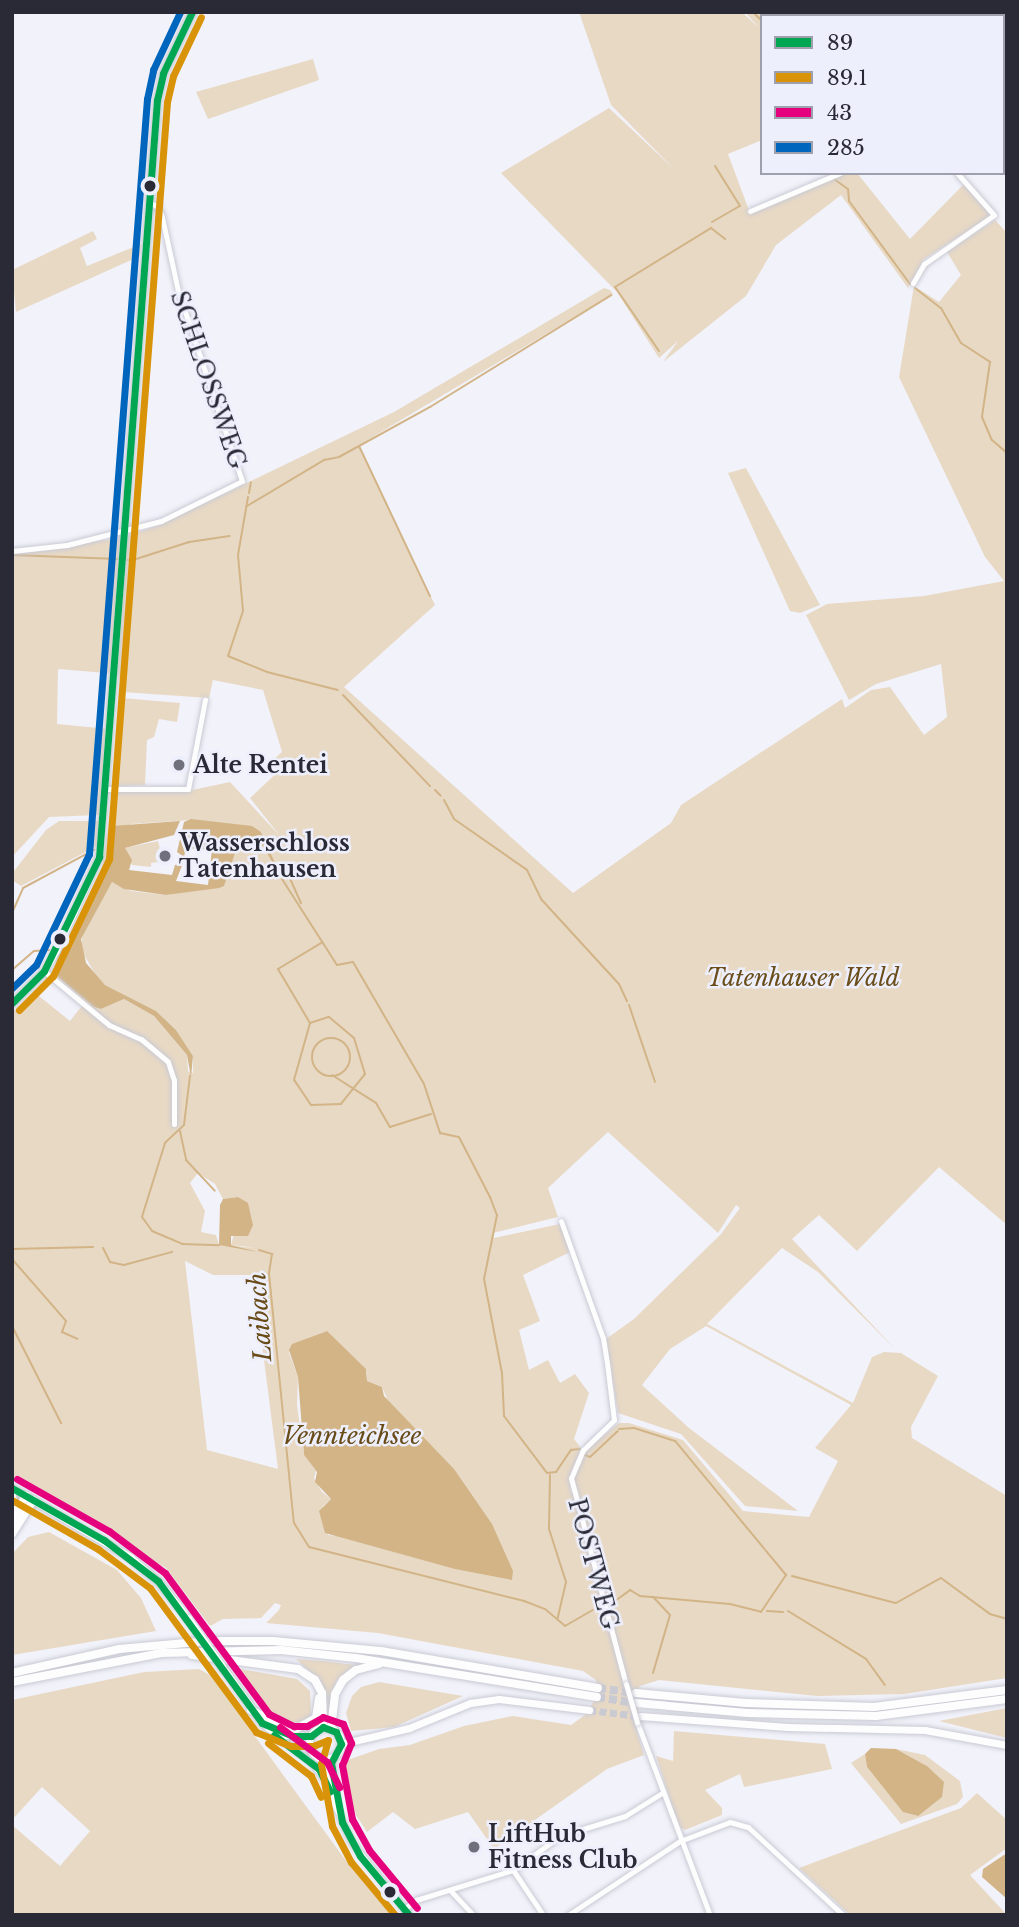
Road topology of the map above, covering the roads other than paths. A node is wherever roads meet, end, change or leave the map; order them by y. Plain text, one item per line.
1 (192, 12) edge
2 (838, 175) edge
3 (959, 175) edge
4 (149, 202) junction
5 (750, 211) dead end
6 (913, 283) dead end
7 (126, 531) junction
8 (12, 551) edge
9 (205, 700) dead end
10 (107, 789) junction
11 (44, 971) junction
12 (12, 1003) edge
13 (174, 1124) dead end
14 (561, 1222) dead end
15 (12, 1488) edge
16 (12, 1496) edge
17 (29, 1498) junction
18 (14, 1517) edge
19 (12, 1534) edge
20 (161, 1653) junction
21 (394, 1664) junction
22 (12, 1666) edge
23 (31, 1667) junction
24 (12, 1673) edge
25 (306, 1674) junction
26 (12, 1682) edge
27 (1007, 1690) edge
28 (1007, 1699) edge
29 (251, 1710) junction
30 (589, 1710) tunnel mouth
31 (638, 1719) junction
32 (262, 1723) junction
33 (327, 1728) junction
34 (284, 1735) junction
35 (311, 1735) junction
36 (340, 1740) junction
37 (309, 1745) junction
38 (1007, 1745) edge
39 (332, 1757) junction
40 (322, 1759) junction
41 (662, 1793) junction
42 (334, 1804) junction
43 (342, 1822) junction
44 (681, 1841) junction
45 (513, 1870) junction
46 (450, 1890) junction
47 (404, 1909) junction
48 (410, 1915) edge
49 (473, 1915) edge
50 (542, 1915) edge
51 (568, 1915) edge
52 (710, 1915) edge
53 (843, 1915) edge

1 - 4 main road
2 - 5 street
3 - 6 street
4 - 7 main road
4 - 7 street, SCHLOSSWEG
7 - 8 street
7 - 10 main road
9 - 10 street
10 - 11 main road
11 - 12 main road
11 - 13 street
14 - 31 street, POSTWEG, bridge
15 - 17 main road
16 - 18 highway
17 - 18 highway
17 - 19 highway
17 - 29 main road, bridge
20 - 21 highway
20 - 25 highway
20 - 26 highway
21 - 23 highway
21 - 33 highway
22 - 23 highway
23 - 24 highway
25 - 29 highway
25 - 33 highway
27 - 28 highway
29 - 32 main road
30 - 36 main road
31 - 38 main road
31 - 41 street, POSTWEG
32 - 34 main road
32 - 42 street
33 - 35 main road
33 - 36 main road
34 - 35 main road
34 - 37 main road
35 - 37 main road
36 - 39 main road
37 - 40 main road
39 - 40 main road
39 - 43 street
40 - 42 street
41 - 44 street, POSTWEG
41 - 45 street
42 - 43 street
43 - 47 street
44 - 51 street
44 - 52 street, POSTWEG
44 - 53 street
45 - 46 street
45 - 50 street
46 - 47 street
46 - 49 street
47 - 48 street

